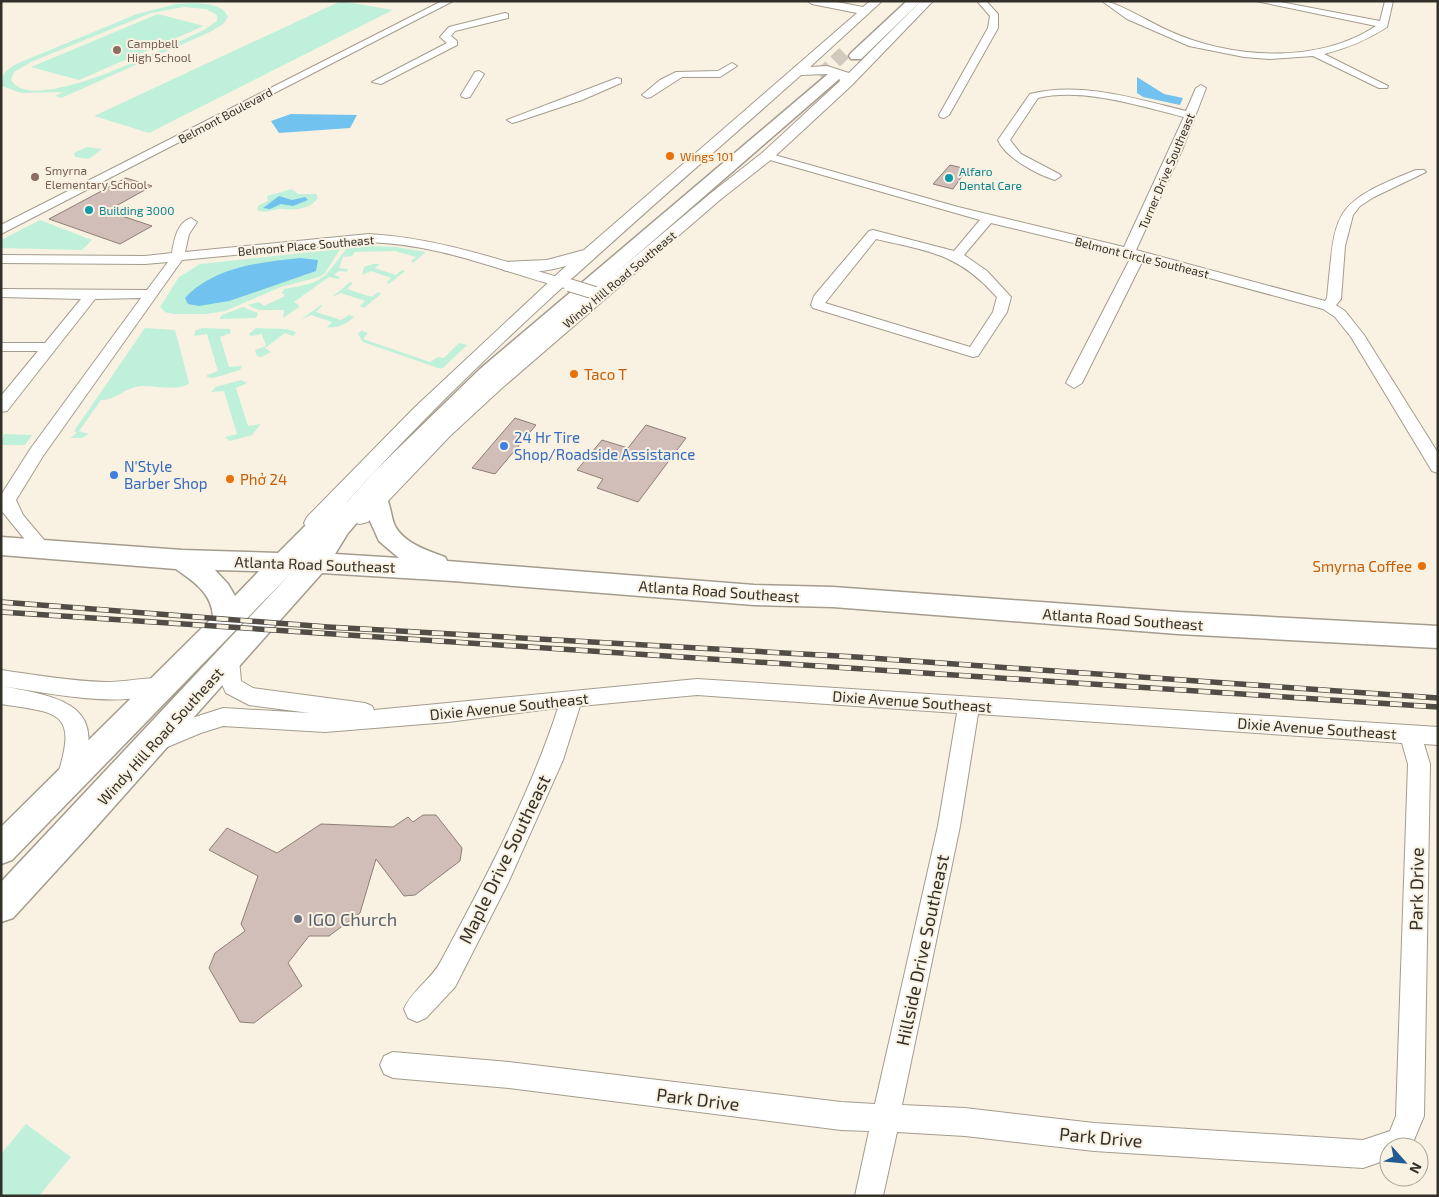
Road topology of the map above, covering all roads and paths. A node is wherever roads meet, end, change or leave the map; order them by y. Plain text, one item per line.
1 (436, 1) edge
2 (449, 1) edge
3 (812, 1) edge
4 (876, 1) edge
5 (903, 1) edge
6 (915, 1) edge
7 (928, 1) edge
8 (980, 1) edge
9 (1106, 1) edge
10 (1260, 1) edge
11 (1389, 1) edge
12 (866, 11) junction
13 (505, 16) dead end
14 (1384, 25) junction
15 (1314, 53) junction
16 (841, 54) junction
17 (873, 56) junction
18 (732, 66) dead end
19 (797, 72) junction
20 (479, 74) dead end
21 (833, 78) junction
22 (616, 81) dead end
23 (377, 82) dead end
24 (1383, 86) dead end
25 (1201, 88) dead end
26 (466, 95) dead end
27 (647, 95) dead end
28 (944, 115) dead end
29 (1190, 115) junction
30 (512, 120) dead end
31 (767, 156) junction
32 (1420, 172) dead end
33 (1056, 176) dead end
34 (988, 218) junction
35 (188, 220) dead end
36 (1, 222) edge
37 (1, 230) edge
38 (594, 249) junction
39 (1134, 254) junction
40 (956, 256) junction
41 (178, 257) junction
42 (2, 259) edge
43 (514, 268) junction
44 (563, 283) junction
45 (1, 293) edge
46 (598, 293) junction
47 (151, 294) junction
48 (91, 295) junction
49 (531, 306) junction
50 (1328, 306) junction
51 (1, 347) edge
52 (48, 347) junction
53 (1074, 383) dead end
54 (2, 406) edge
55 (1438, 467) edge
56 (376, 500) junction
57 (4, 502) edge
58 (1, 546) edge
59 (41, 548) junction
60 (182, 560) junction
61 (282, 563) junction
62 (316, 563) junction
63 (452, 571) junction
64 (227, 620) junction
65 (1438, 638) edge
66 (229, 660) junction
67 (1, 678) edge
68 (167, 683) junction
69 (1, 695) edge
70 (572, 698) junction
71 (969, 704) junction
72 (388, 717) junction
73 (1410, 734) junction
74 (1438, 736) edge
75 (151, 746) junction
76 (64, 787) junction
77 (1, 849) edge
78 (1, 906) edge
79 (417, 1009) dead end
80 (393, 1065) dead end
81 (885, 1119) junction
82 (869, 1196) edge

1 - 36 street, Belmont Boulevard
2 - 37 street, Belmont Boulevard
3 - 12 street
4 - 12 street, Windy Hill Road Southeast
5 - 16 main road, Windy Hill Road Southeast
6 - 16 main road, Windy Hill Road Southeast
7 - 17 street, Windy Hill Road Southeast
8 - 28 street
9 - 15 street
10 - 14 street
11 - 14 street
12 - 16 street, Windy Hill Road Southeast
13 - 23 street
14 - 15 street
15 - 24 street
16 - 17 street
16 - 19 street, Windy Hill Road Southeast
17 - 21 street, Windy Hill Road Southeast
18 - 27 street
19 - 21 street
19 - 38 street, Windy Hill Road Southeast
20 - 26 street
21 - 31 street, Windy Hill Road Southeast
21 - 61 main road, Windy Hill Road Southeast
21 - 62 main road, Windy Hill Road Southeast
22 - 30 street
25 - 29 street, Turner Drive Southeast
29 - 33 street
29 - 39 street, Turner Drive Southeast
31 - 34 street, Belmont Circle Southeast
31 - 46 street, Windy Hill Road Southeast
32 - 50 street
34 - 39 street, Belmont Circle Southeast
34 - 40 street
35 - 41 street
38 - 43 street
38 - 44 street, Windy Hill Road Southeast
39 - 50 street, Belmont Circle Southeast
39 - 53 street, Turner Drive Southeast
40 - 40 street
41 - 42 street, Belmont Place Southeast
41 - 43 street, Belmont Place Southeast
41 - 47 street
43 - 44 street, Belmont Place Southeast
43 - 49 street
44 - 46 street, Belmont Place Southeast, bridge
44 - 49 street, Windy Hill Road Southeast
45 - 48 street
46 - 56 street, Windy Hill Road Southeast
47 - 48 street
47 - 57 street
48 - 52 street
49 - 61 street, Windy Hill Road Southeast
50 - 55 street, Belmont Circle Southeast
51 - 52 street
52 - 54 street
56 - 62 street, Windy Hill Road Southeast
56 - 63 main road
57 - 59 street
58 - 59 main road, Atlanta Road Southeast
59 - 60 main road, Atlanta Road Southeast
60 - 61 main road, Atlanta Road Southeast
60 - 64 main road
61 - 62 main road, Atlanta Road Southeast
61 - 64 main road, Windy Hill Road Southeast
62 - 63 main road, Atlanta Road Southeast
62 - 66 main road, Windy Hill Road Southeast
63 - 65 main road, Atlanta Road Southeast
64 - 68 main road, Windy Hill Road Southeast
66 - 72 street, Dixie Avenue Southeast
66 - 75 main road, Windy Hill Road Southeast
67 - 68 street
68 - 76 main road, Windy Hill Road Southeast
69 - 76 street
70 - 71 street, Dixie Avenue Southeast
70 - 72 street, Dixie Avenue Southeast
70 - 79 street, Maple Drive Southeast
71 - 73 street, Dixie Avenue Southeast
71 - 81 street, Hillside Drive Southeast
72 - 75 street, Dixie Avenue Southeast
73 - 74 street, Dixie Avenue Southeast
73 - 81 street, Park Drive
75 - 78 main road, Windy Hill Road Southeast
76 - 77 main road, Windy Hill Road Southeast
80 - 81 street, Park Drive
81 - 82 street, Hillside Drive Southeast

